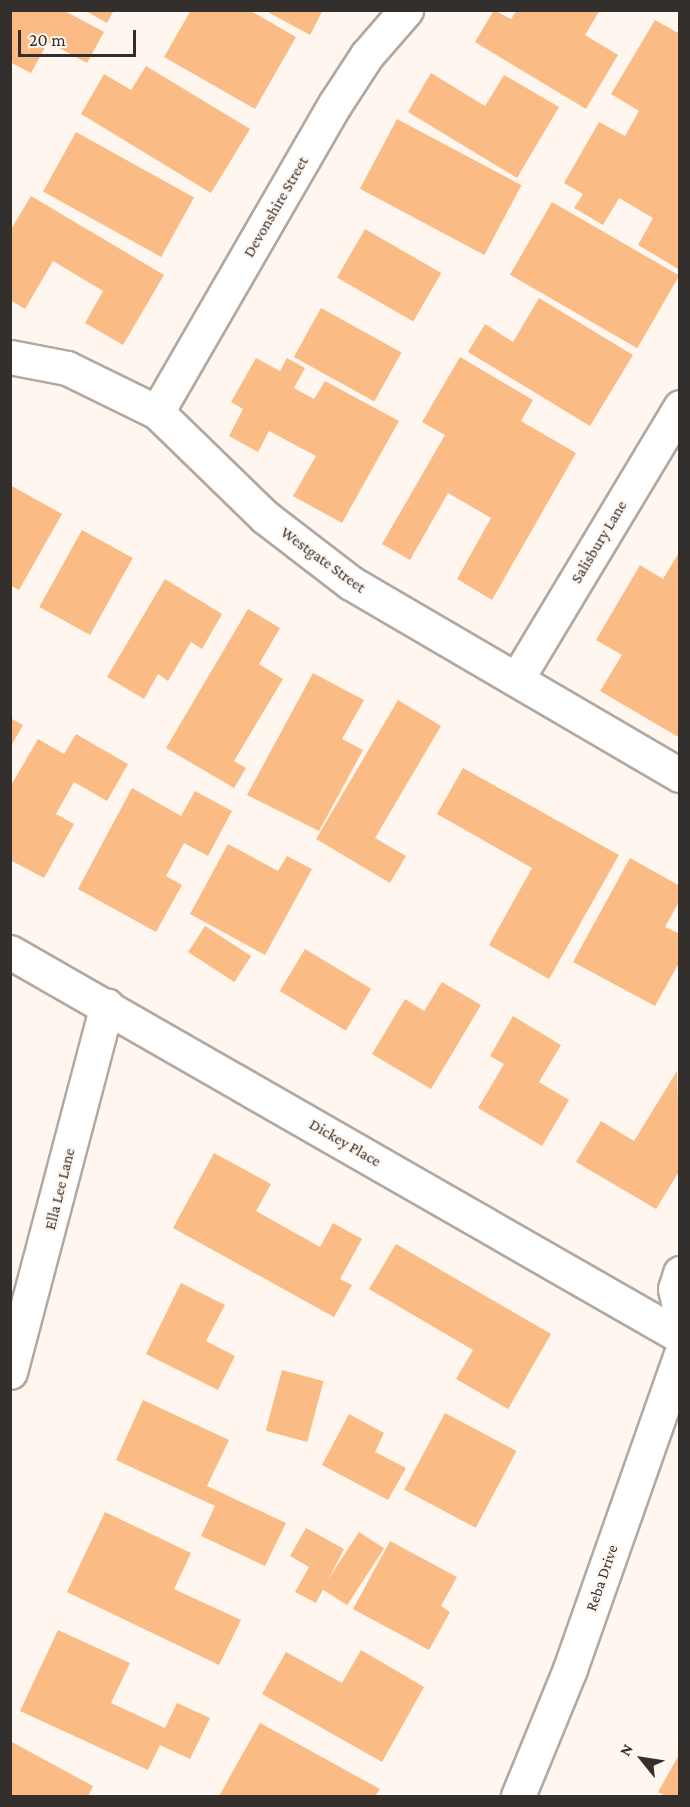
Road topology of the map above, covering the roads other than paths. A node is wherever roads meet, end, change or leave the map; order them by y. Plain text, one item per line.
1 (406, 10) edge
2 (10, 357) edge
3 (680, 407) edge
4 (157, 412) junction
5 (518, 677) junction
6 (680, 775) edge
7 (10, 952) edge
8 (107, 1006) junction
9 (680, 1273) edge
10 (680, 1311) edge
11 (680, 1336) edge
12 (680, 1357) edge
13 (10, 1372) edge
14 (518, 1797) edge

1 - 4 street, Devonshire Street
2 - 4 street, Westgate Street
3 - 5 street, Salisbury Lane
4 - 5 street, Westgate Street
5 - 6 street, Westgate Street
7 - 8 street, Dickey Place
8 - 11 street, Dickey Place
8 - 13 street, Ella Lee Lane
9 - 10 street
12 - 14 street, Reba Drive

